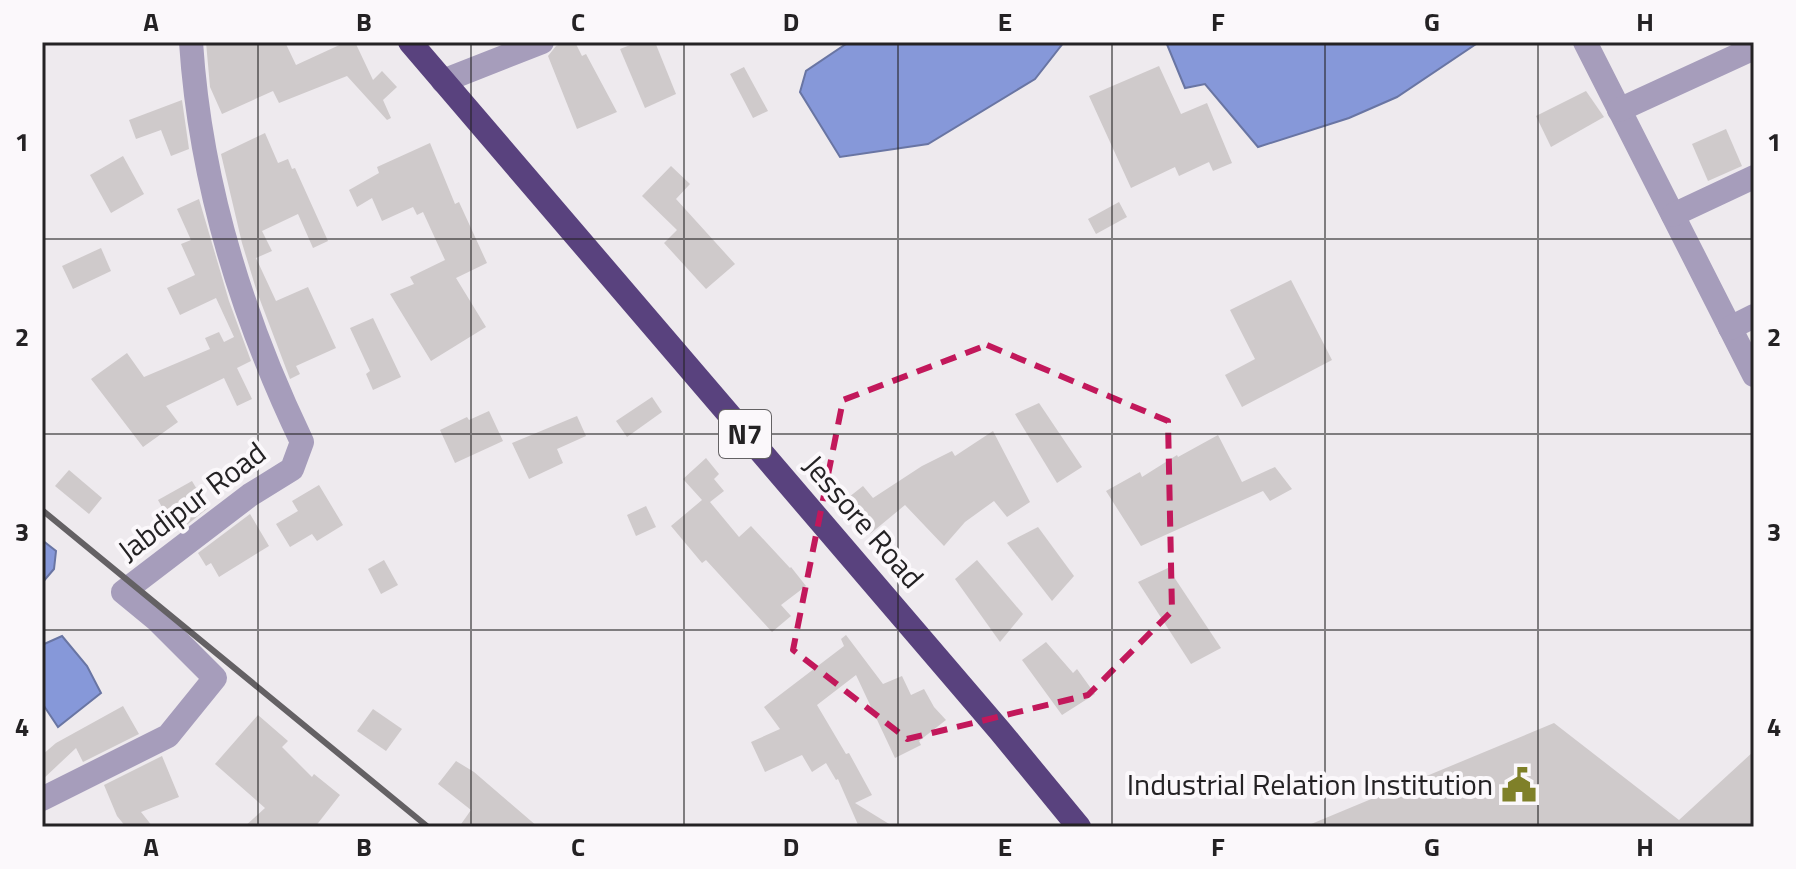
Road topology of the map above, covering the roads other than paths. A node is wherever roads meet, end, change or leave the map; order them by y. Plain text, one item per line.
1 (191, 42) edge
2 (410, 42) edge
3 (542, 42) edge
4 (1585, 42) edge
5 (1754, 48) edge
6 (443, 81) junction
7 (1619, 110) junction
8 (1754, 177) edge
9 (1673, 215) junction
10 (1754, 316) edge
11 (1730, 328) junction
12 (1754, 375) edge
13 (42, 799) edge
14 (1079, 827) edge

1 - 13 street, Jabdipur Road
2 - 6 highway, Jessore Road / N7
3 - 6 street
4 - 7 street
5 - 7 street
6 - 14 highway, Jessore Road / N7
7 - 9 street
8 - 9 street
9 - 11 street
10 - 11 street
11 - 12 street

